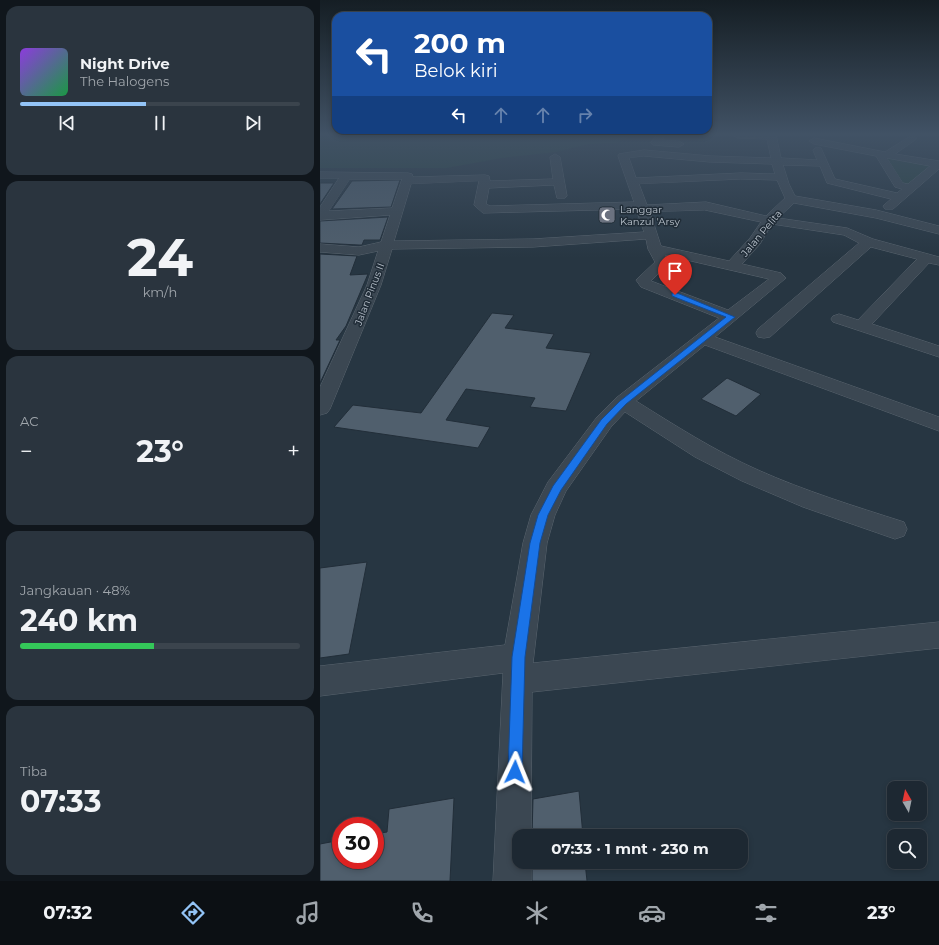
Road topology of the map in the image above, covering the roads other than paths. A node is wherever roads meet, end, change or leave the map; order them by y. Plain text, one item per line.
1 (346, 176) edge
2 (369, 176) edge
3 (557, 176) edge
4 (630, 176) edge
5 (739, 176) edge
6 (746, 176) edge
7 (829, 176) edge
8 (894, 176) edge
9 (925, 176) edge
10 (782, 177) joint
11 (407, 178) junction
12 (632, 181) junction
13 (558, 182) junction
14 (484, 185) junction
15 (326, 188) dead end
16 (338, 188) junction
17 (910, 188) junction
18 (899, 197) junction
19 (791, 200) junction
20 (595, 207) junction
21 (642, 207) junction
22 (562, 208) junction
23 (397, 211) junction
24 (321, 213) edge
25 (878, 214) junction
26 (769, 220) junction
27 (600, 228) junction
28 (939, 230) edge
29 (652, 235) junction
30 (868, 242) junction
31 (320, 248) edge
32 (655, 249) junction
33 (385, 252) junction
34 (933, 259) edge
35 (320, 261) edge
36 (732, 267) junction
37 (731, 317) junction
38 (839, 319) dead end
39 (861, 326) junction
40 (764, 333) dead end
41 (703, 339) junction
42 (939, 352) edge
43 (322, 402) edge
44 (623, 402) junction
45 (939, 424) edge
46 (895, 529) dead end
47 (939, 635) edge
48 (518, 668) junction
49 (320, 681) edge
50 (512, 881) edge

1 - 16 street
2 - 11 street
3 - 13 street
4 - 12 street
5 - 12 street
6 - 10 street
7 - 18 street
8 - 17 street
9 - 17 street
10 - 19 street, Jalan Pelita
11 - 14 street
11 - 23 street, Jalan Pinus II
12 - 21 street
13 - 14 street
13 - 22 street
14 - 22 street
15 - 16 street
16 - 24 street
17 - 18 street
18 - 25 street
19 - 25 street
19 - 26 street, Jalan Pelita
20 - 21 street
20 - 22 street
20 - 27 street
21 - 26 street
21 - 29 street
23 - 24 street
23 - 33 street, Jalan Pinus II
25 - 28 street
26 - 30 street
26 - 36 street, Jalan Pelita
27 - 29 street
27 - 33 street
29 - 32 street
30 - 34 street
30 - 40 street
31 - 33 street
32 - 36 street
32 - 37 street
33 - 35 street
33 - 43 street, Jalan Pinus II
34 - 39 street
36 - 37 street
37 - 41 street
38 - 39 street
39 - 42 street
41 - 44 street
41 - 45 street
44 - 46 street
44 - 48 street
47 - 48 street
48 - 49 street
48 - 50 street

